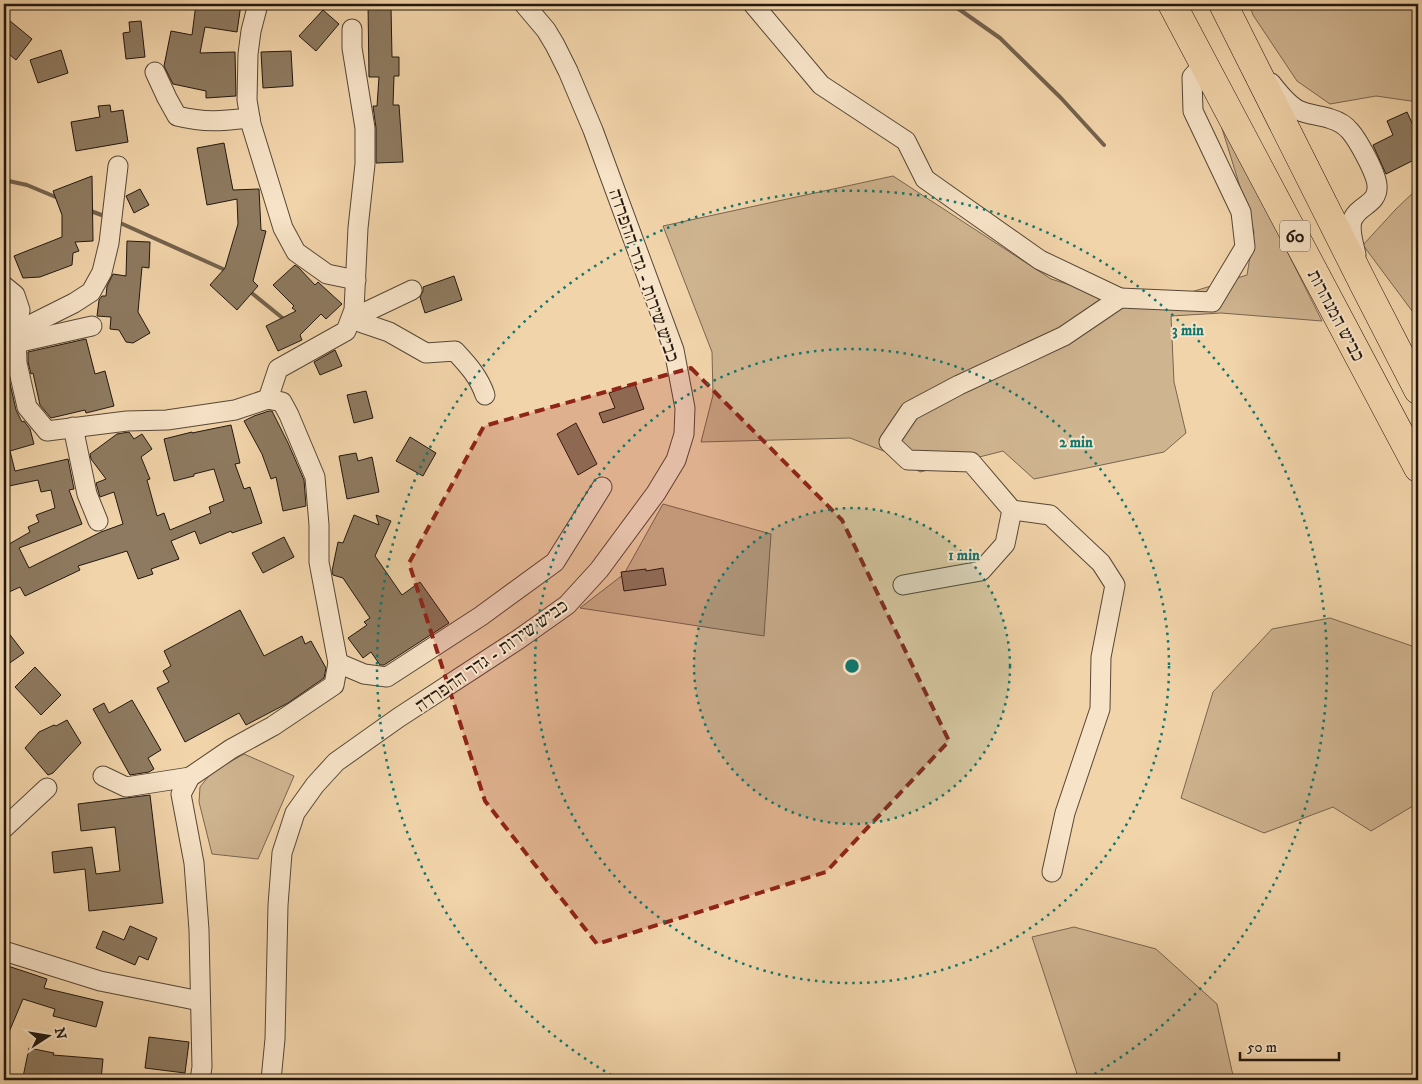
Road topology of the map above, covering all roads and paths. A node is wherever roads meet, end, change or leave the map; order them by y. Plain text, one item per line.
1 (258, 4) edge
2 (524, 4) edge
3 (753, 4) edge
4 (1172, 4) edge
5 (1223, 4) edge
6 (352, 29) dead end
7 (1249, 56) junction
8 (1204, 64) junction
9 (155, 72) dead end
10 (250, 118) junction
11 (118, 166) dead end
12 (356, 280) junction
13 (1364, 285) junction
14 (4, 286) edge
15 (412, 290) dead end
16 (1120, 298) junction
17 (351, 320) junction
18 (92, 326) dead end
19 (16, 338) junction
20 (10, 364) edge
21 (1418, 390) edge
22 (485, 395) dead end
23 (268, 399) junction
24 (73, 427) junction
25 (1418, 468) edge
26 (602, 487) dead end
27 (1012, 510) junction
28 (98, 522) dead end
29 (903, 585) dead end
30 (338, 663) junction
31 (103, 776) dead end
32 (190, 777) junction
33 (47, 788) dead end
34 (4, 828) edge
35 (1052, 872) dead end
36 (6, 956) edge
37 (200, 1001) junction
38 (200, 1080) edge
39 (271, 1080) edge

1 - 10 street
2 - 39 street, כביש שירות - גדר ההפרדה
3 - 16 street
4 - 8 highway, כביש המנהרות / 60
5 - 7 highway, כביש המנהרות / 60
6 - 12 street
7 - 13 highway, כביש המנהרות / 60
7 - 13 street
8 - 16 street
8 - 25 highway, כביש המנהרות / 60
9 - 10 street
10 - 12 street
11 - 19 street
12 - 17 street
13 - 21 highway, כביש המנהרות / 60
14 - 19 street
15 - 17 street
16 - 27 street
17 - 22 street
17 - 23 street
18 - 19 street
19 - 20 street
20 - 24 street
23 - 24 street
23 - 30 street
24 - 28 street
26 - 30 street
27 - 29 street
27 - 35 street
30 - 32 street
31 - 32 street
32 - 37 street
33 - 34 street
36 - 37 street
37 - 38 street

